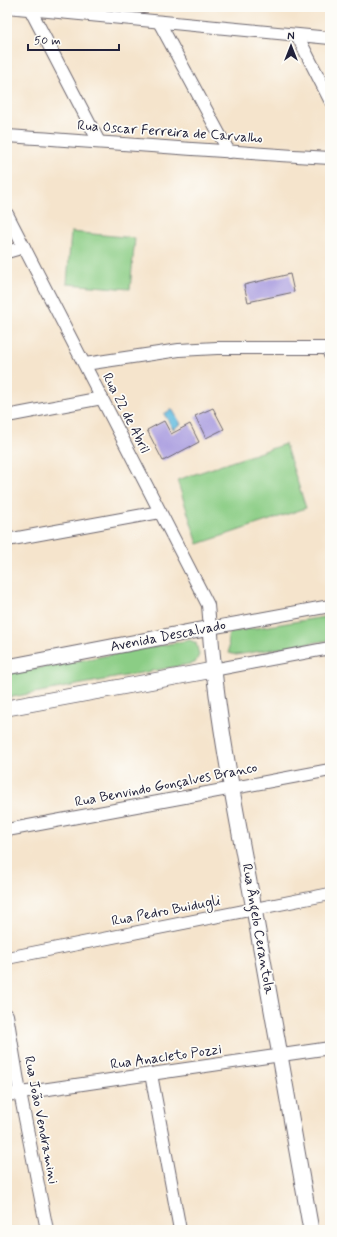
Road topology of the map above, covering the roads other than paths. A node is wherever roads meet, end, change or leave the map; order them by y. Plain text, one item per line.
1 (7, 7) edge
2 (30, 9) junction
3 (159, 22) junction
4 (297, 35) junction
5 (330, 38) edge
6 (330, 100) edge
7 (7, 136) edge
8 (99, 142) junction
9 (229, 152) junction
10 (330, 158) edge
11 (7, 214) edge
12 (24, 247) junction
13 (7, 252) edge
14 (330, 355) edge
15 (85, 364) junction
16 (102, 398) junction
17 (7, 416) edge
18 (160, 512) junction
19 (7, 540) edge
20 (330, 606) edge
21 (210, 628) junction
22 (330, 648) edge
23 (7, 667) edge
24 (213, 670) junction
25 (7, 708) edge
26 (330, 770) edge
27 (231, 788) junction
28 (7, 830) edge
29 (330, 894) edge
30 (254, 909) junction
31 (7, 958) edge
32 (7, 1015) edge
33 (330, 1048) edge
34 (281, 1056) junction
35 (151, 1074) junction
36 (20, 1093) junction
37 (7, 1095) edge
38 (47, 1230) edge
39 (180, 1230) edge
40 (311, 1230) edge

1 - 2 street
2 - 3 street
2 - 8 street
3 - 4 street
3 - 9 street
4 - 5 street
4 - 6 street
7 - 8 street, Rua Oscar Ferreira de Carvalho
8 - 9 street, Rua Oscar Ferreira de Carvalho
9 - 10 street, Rua Oscar Ferreira de Carvalho
11 - 12 street, Rua 22 de Abril
12 - 13 street
12 - 15 street, Rua 22 de Abril
14 - 15 street
15 - 16 street, Rua 22 de Abril
16 - 17 street
16 - 18 street, Rua 22 de Abril
18 - 19 street
18 - 21 street, Rua 22 de Abril
20 - 21 street, Avenida Descalvado
21 - 23 street, Avenida Descalvado
21 - 24 street, Rua Ângelo Cerantola
22 - 24 street
24 - 25 street
24 - 27 street, Rua Ângelo Cerantola
26 - 27 street, Rua Benvindo Gonçalves Branco
27 - 28 street, Rua Benvindo Gonçalves Branco
27 - 30 street, Rua Ângelo Cerantola
29 - 30 street, Rua Pedro Buidugli
30 - 31 street, Rua Pedro Buidugli
30 - 34 street, Rua Ângelo Cerantola
32 - 36 street, Rua João Vendramini
33 - 34 street, Rua Anacleto Pozzi
34 - 35 street, Rua Anacleto Pozzi
34 - 40 street, Rua Ângelo Cerantola
35 - 36 street, Rua Anacleto Pozzi
35 - 39 street
36 - 37 street, Rua Anacleto Pozzi
36 - 38 street, Rua João Vendramini

